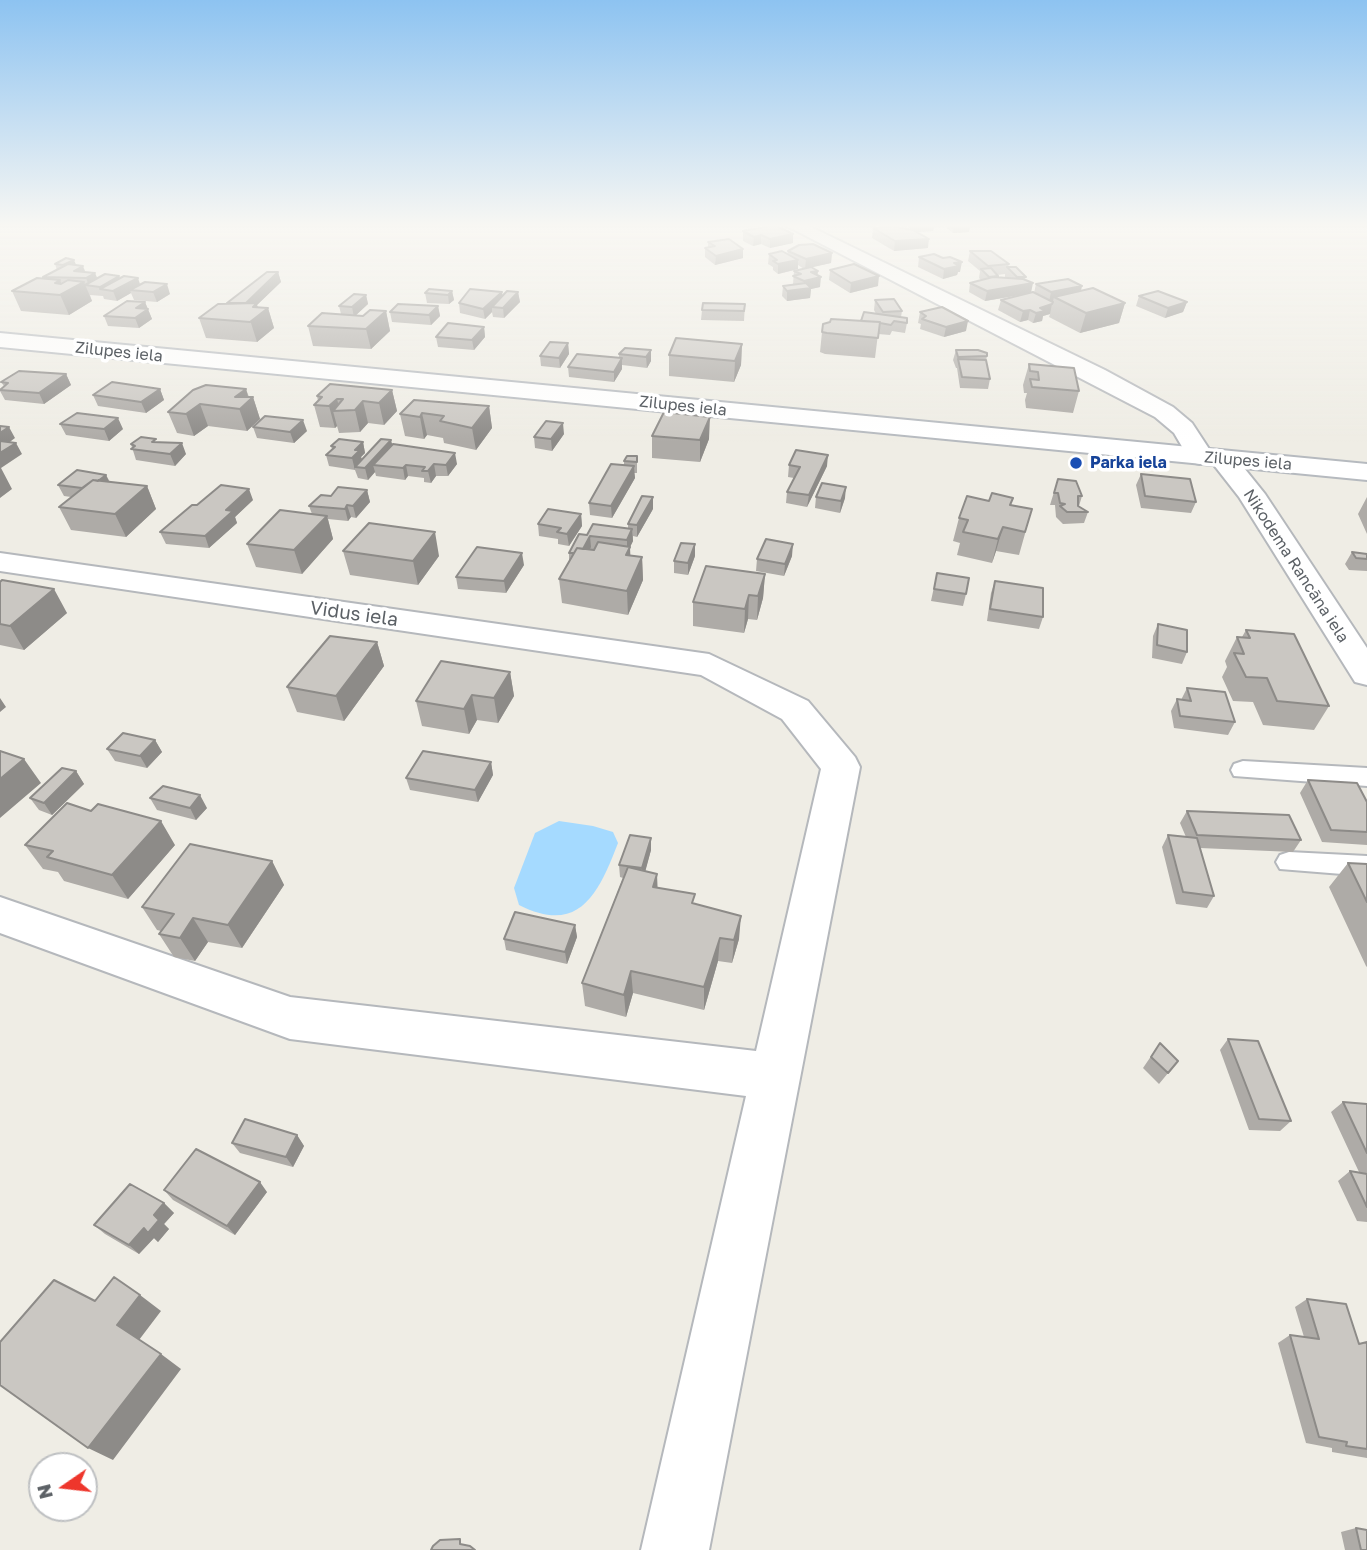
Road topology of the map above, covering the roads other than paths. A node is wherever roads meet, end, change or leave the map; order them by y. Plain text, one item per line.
1 (940, 297) edge
2 (0, 340) edge
3 (1211, 457) junction
4 (1367, 472) edge
5 (0, 562) edge
6 (1367, 674) edge
7 (1243, 770) dead end
8 (1367, 777) edge
9 (1289, 862) dead end
10 (1367, 866) edge
11 (0, 915) edge
12 (778, 1077) junction
13 (676, 1550) edge

1 - 3 street
2 - 3 street, Zilupes iela
3 - 4 street, Zilupes iela
3 - 6 street, Nikodema Rancāna iela
5 - 12 street, Vidus iela
7 - 8 lane
9 - 10 lane
11 - 12 street
12 - 13 street

